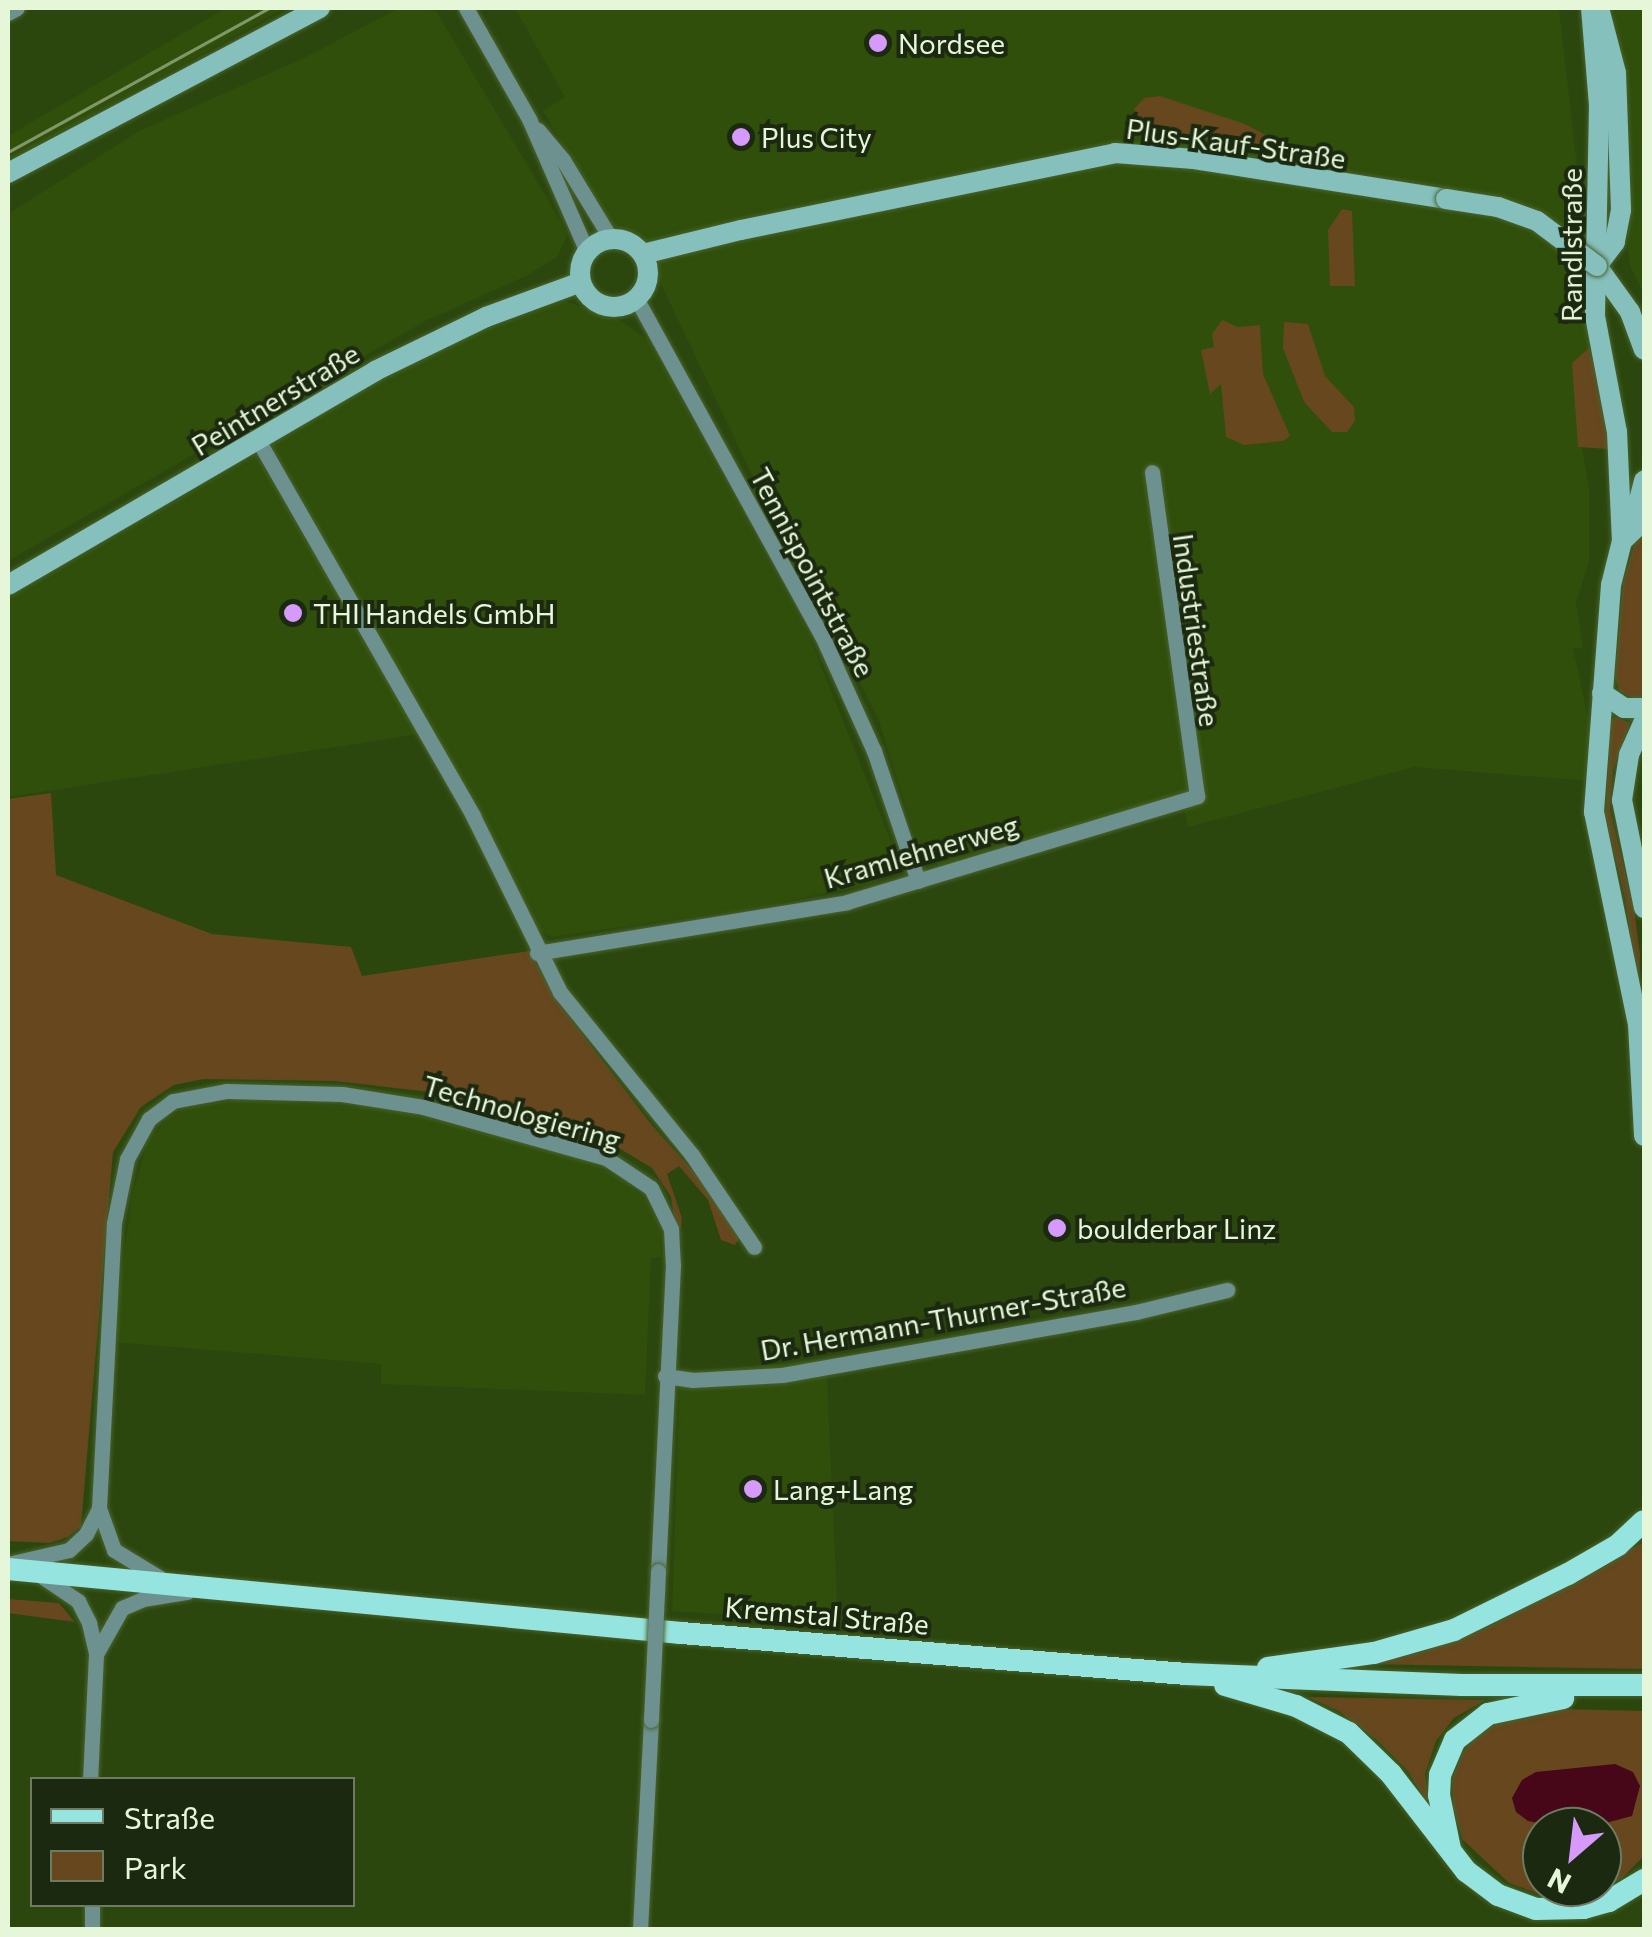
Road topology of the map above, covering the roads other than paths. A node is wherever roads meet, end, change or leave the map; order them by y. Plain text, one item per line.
1 (16, 8) edge
2 (320, 8) edge
3 (466, 8) edge
4 (1598, 11) edge
5 (8, 13) edge
6 (530, 119) junction
7 (8, 173) edge
8 (611, 238) junction
9 (587, 252) junction
10 (643, 254) junction
11 (1597, 266) junction
12 (581, 282) junction
13 (636, 298) junction
14 (1644, 350) edge
15 (258, 440) junction
16 (1152, 472) dead end
17 (1644, 481) edge
18 (1633, 529) edge
19 (8, 585) edge
20 (1602, 692) junction
21 (1644, 708) edge
22 (1644, 720) edge
23 (1196, 796) joint
24 (918, 881) junction
25 (1644, 908) edge
26 (536, 952) junction
27 (1644, 1002) edge
28 (1638, 1024) junction
29 (1644, 1136) edge
30 (754, 1247) dead end
31 (1227, 1290) dead end
32 (665, 1376) junction
33 (99, 1508) junction
34 (1644, 1521) edge
35 (8, 1567) edge
36 (36, 1572) junction
37 (174, 1585) junction
38 (212, 1589) junction
39 (96, 1654) junction
40 (1186, 1674) junction
41 (1215, 1676) junction
42 (1644, 1686) edge
43 (90, 1777) edge
44 (1451, 1852) junction
45 (1644, 1880) edge
46 (640, 1930) edge

1 - 5 street
2 - 7 street
3 - 6 street
4 - 11 street, Randlstraße
4 - 18 street, Randlstraße
6 - 8 street
6 - 9 street
8 - 9 street
8 - 10 street
9 - 12 street
10 - 11 street, Plus-Kauf-Straße, bridge
10 - 13 street
11 - 14 street, Plus-Kauf-Straße
12 - 13 street
12 - 15 street, Peintnerstraße
13 - 24 street, Tennispointstraße
15 - 19 street, Peintnerstraße
15 - 26 street
16 - 23 street, Industriestraße
17 - 18 street, Randlstraße
18 - 20 street, Randlstraße
20 - 21 street
20 - 28 street, Randlstraße
22 - 25 street
23 - 24 street, Kramlehnerweg
24 - 26 street, Kramlehnerweg
26 - 30 street
27 - 28 street, Randlstraße
28 - 29 street, Randlstraße
31 - 32 street, Dr. Hermann-Thurner-Straße
32 - 33 street, Technologiering
32 - 46 street, Technologiering, bridge
33 - 35 street
33 - 37 street, Technologiering
34 - 41 main road
35 - 36 main road, Kremstal Straße
36 - 37 main road, Kremstal Straße
36 - 39 street
37 - 38 main road, Kremstal Straße
38 - 39 street
38 - 40 main road, Kremstal Straße
39 - 43 street
40 - 41 main road, Kremstal Straße
40 - 44 main road
41 - 42 main road, Kremstal Straße
42 - 44 main road
44 - 45 main road

